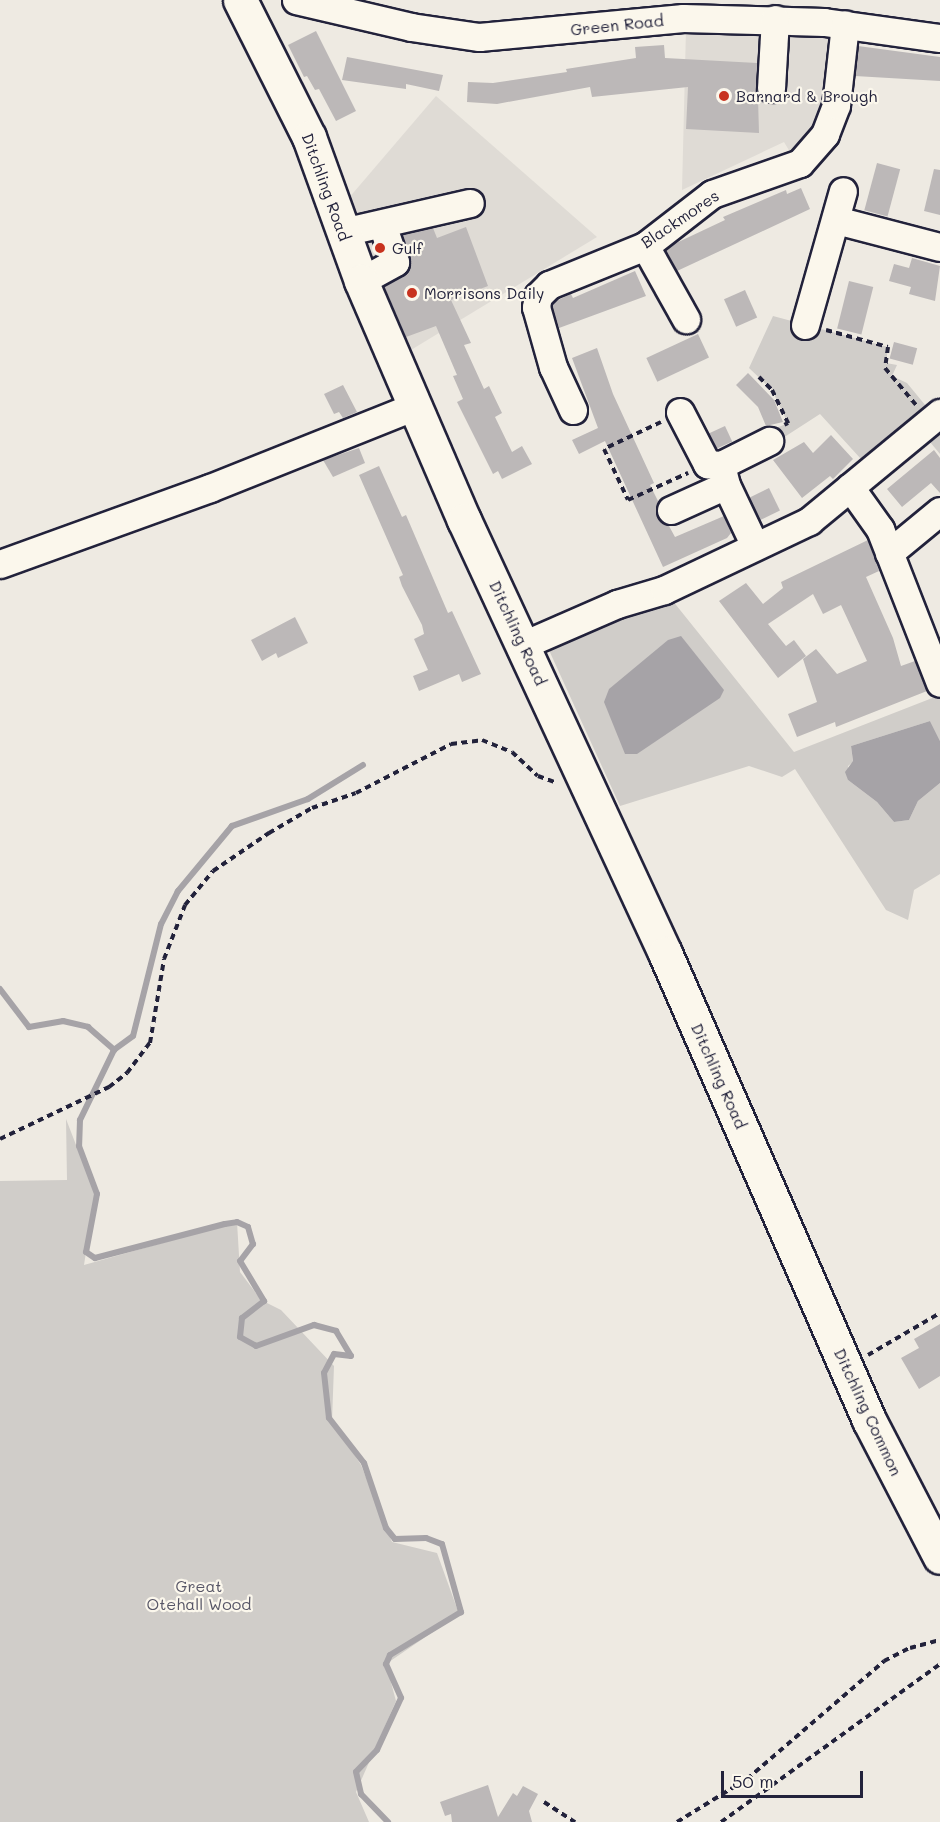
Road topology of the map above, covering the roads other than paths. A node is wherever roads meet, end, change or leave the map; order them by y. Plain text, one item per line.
1 (240, 0) edge
2 (296, 0) edge
3 (775, 19) junction
4 (845, 25) junction
5 (940, 38) edge
6 (771, 88) dead end
7 (843, 191) dead end
8 (470, 203) dead end
9 (837, 220) junction
10 (382, 225) junction
11 (343, 232) junction
12 (645, 246) junction
13 (940, 248) edge
14 (361, 281) junction
15 (687, 318) dead end
16 (805, 325) road end
17 (416, 406) junction
18 (573, 410) dead end
19 (680, 412) road end
20 (935, 418) edge
21 (765, 443) road end
22 (718, 472) junction
23 (850, 487) junction
24 (671, 510) dead end
25 (940, 511) edge
26 (755, 546) junction
27 (890, 553) junction
28 (0, 564) edge
29 (523, 645) junction
30 (940, 683) edge
31 (801, 1264) joint
32 (940, 1557) edge

1 - 11 main road, Ditchling Road
2 - 3 street, Green Road
3 - 4 street, Green Road
3 - 6 street
4 - 5 street, Green Road
4 - 12 street, Blackmores
7 - 9 street
8 - 10 street
9 - 13 street
9 - 16 street
10 - 11 street
10 - 14 street
11 - 14 main road, Ditchling Road
12 - 15 street
12 - 18 street, Blackmores
14 - 17 main road, Ditchling Road
17 - 28 street
17 - 29 main road, Ditchling Road
19 - 22 street
20 - 23 street
21 - 22 street
22 - 24 street
22 - 26 street
23 - 26 street
23 - 27 street
25 - 27 street
26 - 29 street
27 - 30 street
29 - 31 main road, Ditchling Road
31 - 32 main road, Ditchling Common

